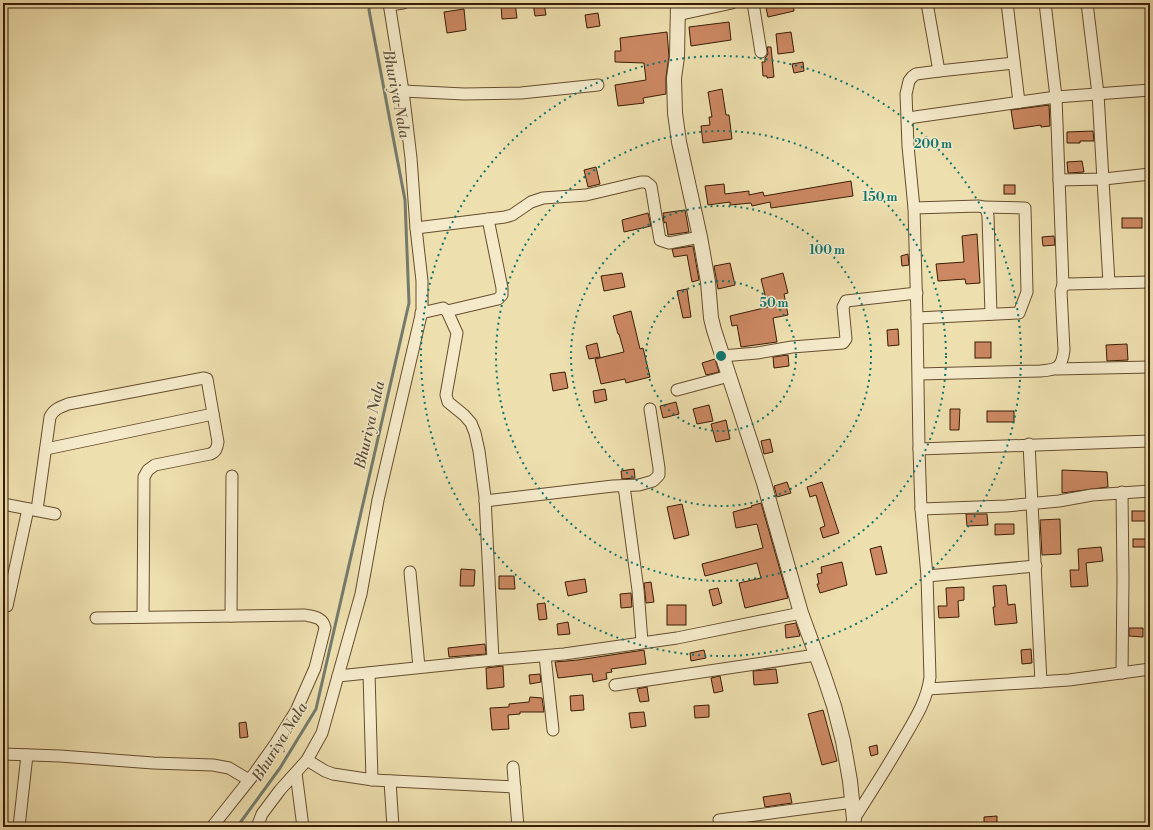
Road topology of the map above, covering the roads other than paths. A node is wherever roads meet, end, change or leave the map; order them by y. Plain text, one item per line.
1 (403, 3) edge
2 (732, 3) edge
3 (753, 3) edge
4 (927, 3) edge
5 (1007, 3) edge
6 (1045, 3) edge
7 (1087, 3) edge
8 (389, 4) edge
9 (677, 9) edge
10 (761, 52) dead end
11 (1014, 63) junction
12 (939, 71) junction
13 (598, 85) dead end
14 (1150, 90) edge
15 (403, 91) junction
16 (1098, 94) junction
17 (1056, 97) junction
18 (1019, 102) junction
19 (908, 118) junction
20 (1150, 174) edge
21 (1104, 179) junction
22 (1059, 180) junction
23 (984, 207) junction
24 (914, 208) junction
25 (488, 219) junction
26 (416, 228) junction
27 (700, 238) junction
28 (1150, 282) edge
29 (1109, 283) junction
30 (1063, 285) junction
31 (917, 293) junction
32 (448, 311) junction
33 (422, 313) junction
34 (992, 314) junction
35 (917, 318) junction
36 (722, 356) junction
37 (1150, 366) edge
38 (1056, 368) junction
39 (919, 374) junction
40 (729, 376) junction
41 (677, 390) dead end
42 (650, 409) dead end
43 (213, 414) junction
44 (1150, 441) edge
45 (1029, 444) junction
46 (46, 449) junction
47 (919, 449) junction
48 (232, 476) dead end
49 (624, 486) junction
50 (1122, 492) junction
51 (1150, 492) edge
52 (485, 501) junction
53 (3, 504) edge
54 (1031, 504) junction
55 (921, 509) junction
56 (32, 510) junction
57 (55, 514) dead end
58 (1036, 566) junction
59 (410, 572) dead end
60 (926, 576) junction
61 (7, 606) dead end
62 (801, 613) junction
63 (231, 616) junction
64 (144, 617) junction
65 (96, 618) dead end
66 (642, 642) junction
67 (816, 655) junction
68 (545, 656) junction
69 (493, 660) junction
70 (419, 667) junction
71 (1150, 669) edge
72 (370, 673) junction
73 (1122, 673) junction
74 (338, 676) junction
75 (1041, 682) junction
76 (615, 685) dead end
77 (928, 689) junction
78 (553, 730) dead end
79 (3, 754) edge
80 (27, 755) junction
81 (307, 760) junction
82 (513, 767) dead end
83 (296, 773) junction
84 (249, 780) junction
85 (372, 780) junction
86 (390, 781) junction
87 (515, 787) junction
88 (853, 802) junction
89 (718, 820) dead end
90 (854, 823) edge
91 (19, 827) edge
92 (212, 827) edge
93 (258, 827) edge
94 (303, 827) edge
95 (394, 827) edge
96 (518, 827) edge

1 - 8 street
2 - 9 street
3 - 10 street
4 - 12 street
5 - 11 street
6 - 17 street
7 - 16 street
8 - 15 street
9 - 27 street
11 - 12 street
11 - 18 street
12 - 19 street
13 - 15 street
14 - 16 street
15 - 26 street
16 - 17 street
16 - 21 street
17 - 18 street
17 - 22 street
18 - 19 street
19 - 24 street
20 - 21 street
21 - 22 street
21 - 29 street
22 - 30 street
23 - 24 street
23 - 34 street
23 - 34 street
24 - 31 street
25 - 26 street
25 - 27 street
25 - 32 street
26 - 33 street
27 - 36 street
28 - 29 street
29 - 30 street
30 - 38 street
31 - 35 street
31 - 36 street
32 - 33 street
32 - 52 street
33 - 74 street
34 - 35 street
35 - 39 street
36 - 40 street
37 - 38 street
38 - 39 street
39 - 47 street
40 - 41 street
40 - 62 street
42 - 49 street
43 - 46 street
43 - 46 street
43 - 64 street
44 - 45 street
45 - 47 street
45 - 54 street
46 - 56 street
47 - 55 street
48 - 63 street
49 - 52 street
49 - 66 street
50 - 51 street
50 - 54 street
50 - 73 street
52 - 69 street
53 - 56 street
54 - 55 street
54 - 58 street
55 - 60 street
56 - 57 street
56 - 61 street
58 - 60 street
58 - 75 street
59 - 70 street
60 - 77 street
62 - 66 street
62 - 67 street
63 - 64 street
63 - 84 street
64 - 65 street
66 - 68 street
67 - 76 street
67 - 88 street
68 - 69 street
68 - 78 street
69 - 70 street
70 - 72 street
71 - 73 street
72 - 74 street
72 - 85 street
73 - 75 street
74 - 81 street
75 - 77 street
77 - 90 street
79 - 80 street
80 - 84 street
80 - 91 street
81 - 83 street
81 - 85 street
82 - 87 street
83 - 93 street
83 - 94 street
84 - 92 street
85 - 86 street
86 - 87 street
86 - 95 street
87 - 96 street
88 - 89 street
88 - 90 street

